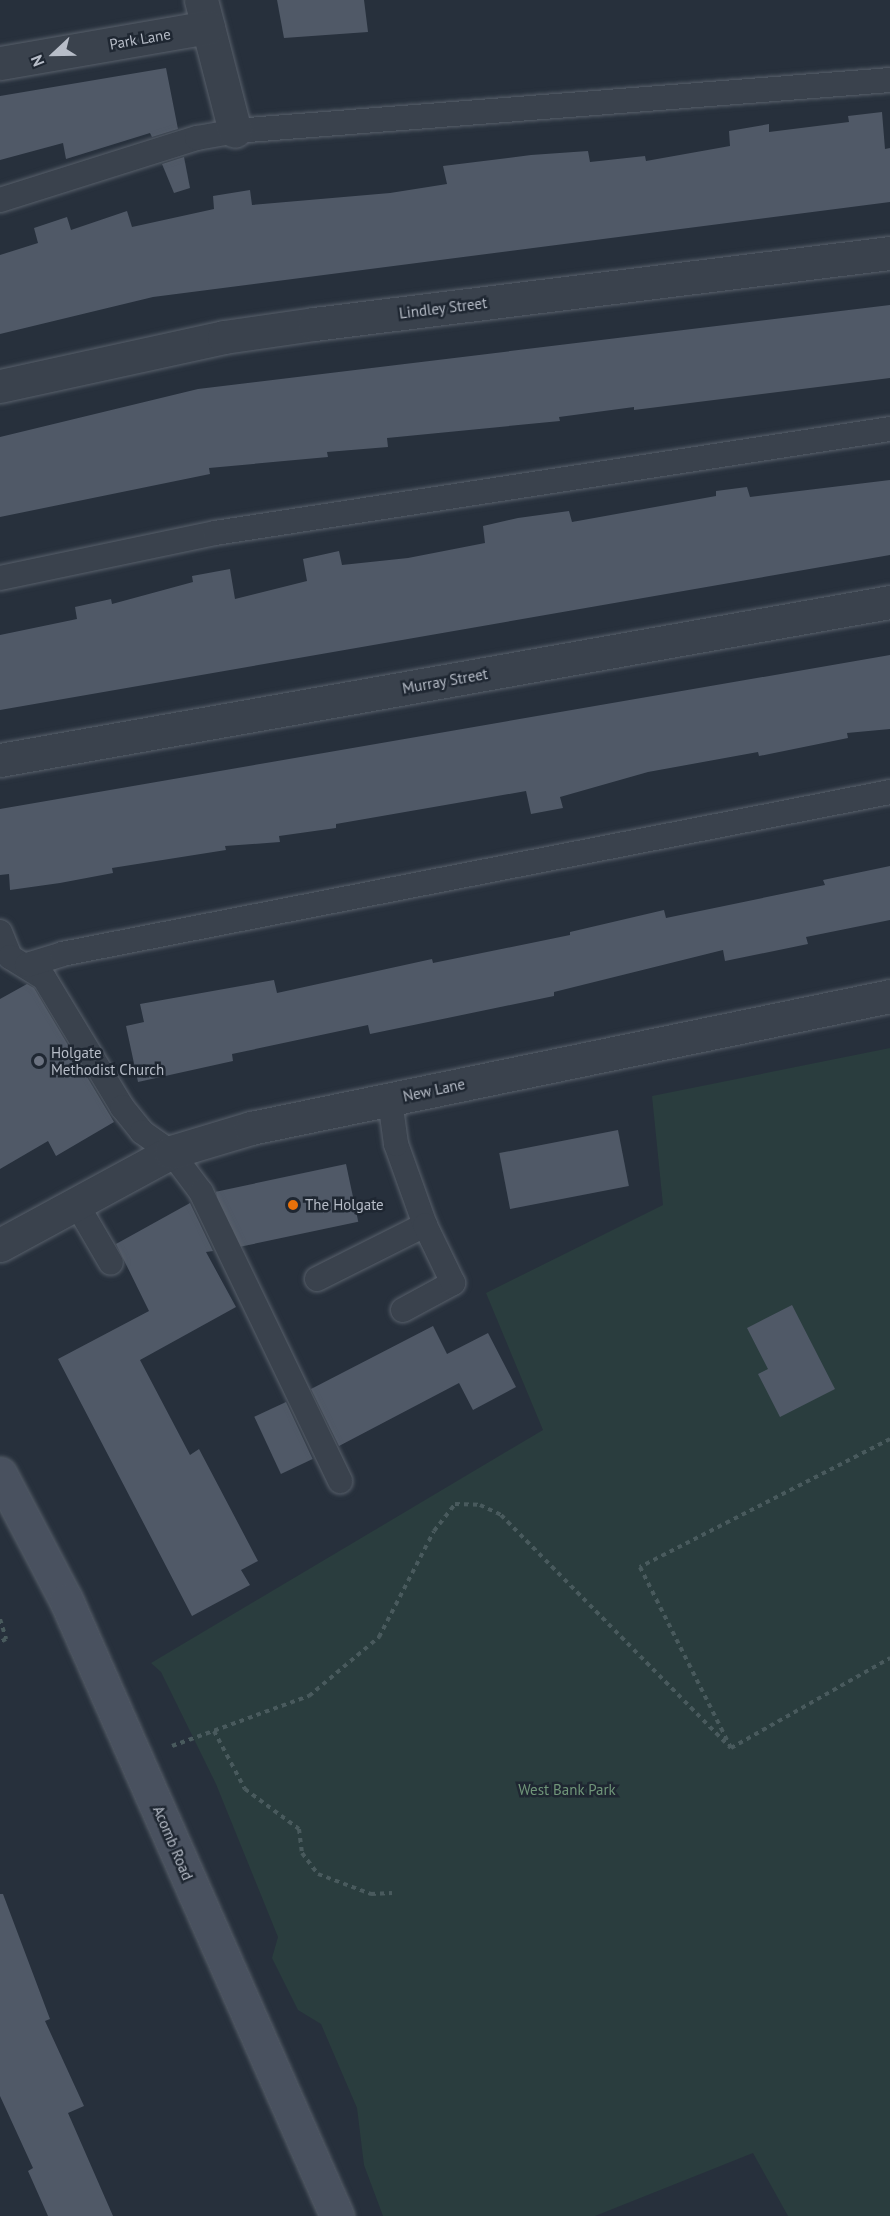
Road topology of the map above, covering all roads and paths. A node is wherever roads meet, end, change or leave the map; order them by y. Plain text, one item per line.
1 (205, 14) edge
2 (0, 63) edge
3 (890, 80) edge
4 (235, 131) junction
5 (0, 200) edge
6 (890, 253) edge
7 (0, 386) edge
8 (890, 429) edge
9 (0, 578) edge
10 (890, 602) edge
11 (0, 760) edge
12 (890, 792) edge
13 (0, 932) edge
14 (27, 965) junction
15 (890, 996) edge
16 (390, 1100) junction
17 (171, 1152) junction
18 (76, 1203) junction
19 (425, 1225) junction
20 (0, 1245) edge
21 (111, 1263) dead end
22 (317, 1279) dead end
23 (403, 1310) dead end
24 (890, 1439) edge
25 (0, 1474) edge
26 (340, 1481) dead end
27 (0, 1619) edge
28 (0, 1642) edge
29 (890, 1658) edge
30 (214, 1731) junction
31 (731, 1749) junction
32 (137, 1758) junction
33 (392, 1893) dead end
34 (338, 2216) edge

1 - 2 street, Park Lane
1 - 4 street
3 - 4 lane
4 - 5 lane
6 - 7 street, Lindley Street
8 - 9 lane
10 - 11 street, Murray Street
12 - 14 lane
13 - 14 lane
14 - 17 lane
15 - 16 street, New Lane
16 - 17 street, New Lane
16 - 19 lane
17 - 18 street, New Lane
17 - 26 lane
18 - 20 street, New Lane
18 - 21 lane
19 - 22 lane
19 - 23 lane
24 - 31 path
25 - 32 main road, Acomb Road
27 - 28 path
29 - 31 path
30 - 31 path
30 - 32 path
30 - 33 path
32 - 34 main road, Acomb Road

